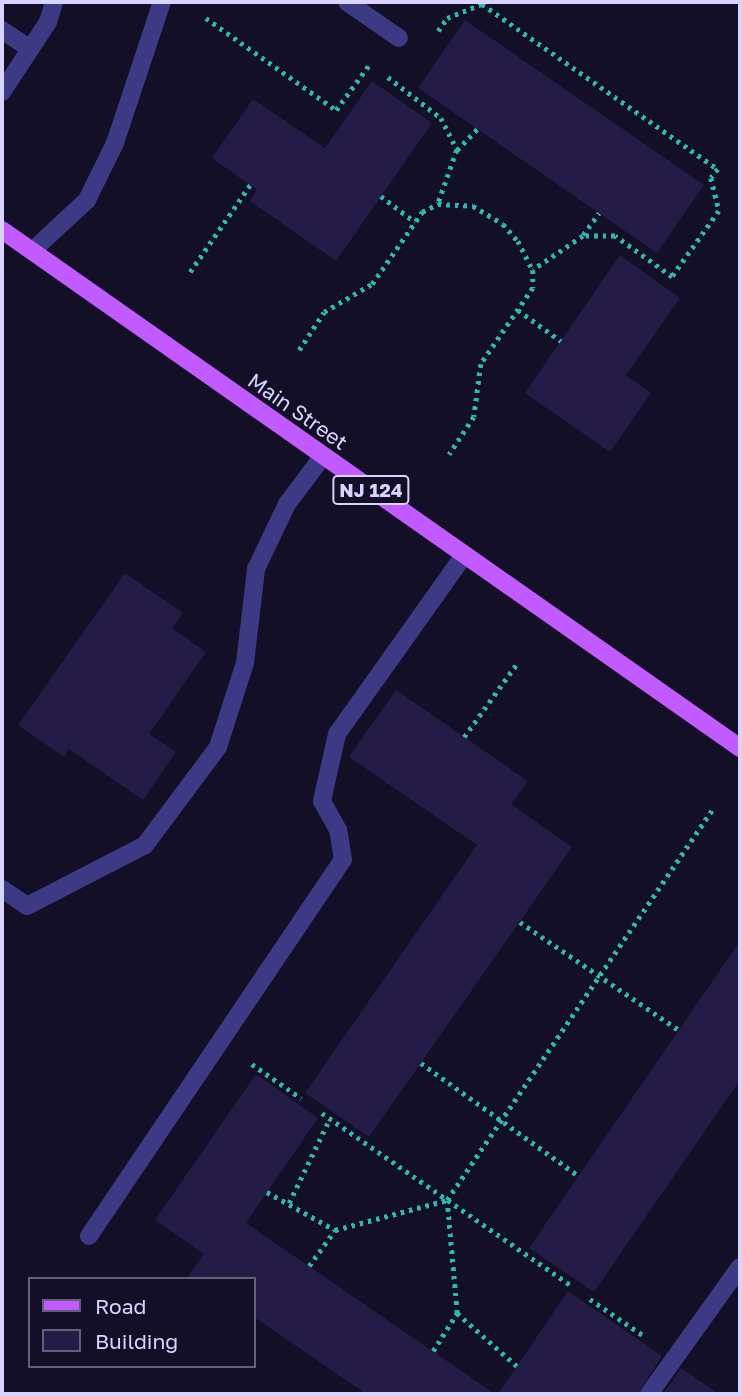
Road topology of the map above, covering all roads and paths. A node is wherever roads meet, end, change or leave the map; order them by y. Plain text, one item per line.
1 (54, 2) edge
2 (162, 2) edge
3 (347, 2) edge
4 (206, 18) dead end
5 (2, 30) edge
6 (399, 38) dead end
7 (431, 40) dead end
8 (30, 49) junction
9 (407, 74) dead end
10 (399, 85) junction
11 (2, 92) edge
12 (477, 129) dead end
13 (457, 150) junction
14 (250, 185) dead end
15 (381, 196) dead end
16 (438, 204) junction
17 (598, 213) dead end
18 (415, 222) junction
19 (2, 230) edge
20 (583, 236) junction
21 (32, 251) junction
22 (533, 270) junction
23 (190, 272) dead end
24 (518, 310) junction
25 (561, 341) dead end
26 (299, 350) dead end
27 (449, 455) dead end
28 (323, 456) junction
29 (464, 555) junction
30 (516, 665) dead end
31 (464, 737) dead end
32 (740, 748) edge
33 (714, 807) dead end
34 (2, 889) edge
35 (520, 922) dead end
36 (599, 976) junction
37 (679, 1030) dead end
38 (220, 1042) junction
39 (421, 1063) dead end
40 (301, 1098) dead end
41 (322, 1113) dead end
42 (330, 1118) junction
43 (501, 1120) junction
44 (579, 1176) dead end
45 (267, 1192) dead end
46 (447, 1200) junction
47 (289, 1203) junction
48 (335, 1230) junction
49 (89, 1236) dead end
50 (309, 1266) dead end
51 (740, 1267) edge
52 (572, 1286) dead end
53 (590, 1299) dead end
54 (457, 1313) junction
55 (433, 1351) dead end
56 (675, 1358) junction
57 (517, 1366) dead end
58 (649, 1394) edge

1 - 8 lane
2 - 21 lane
3 - 6 lane
4 - 10 path
5 - 8 lane
7 - 20 path
8 - 11 lane
9 - 10 path
10 - 13 path
12 - 13 path
13 - 16 path
14 - 23 path
15 - 18 path
16 - 18 path
16 - 22 path
17 - 20 path
18 - 26 path
19 - 21 main road, Main Street / NJ 124
20 - 22 path
21 - 28 main road, Main Street / NJ 124
22 - 24 path
24 - 25 path
24 - 27 path
28 - 29 main road, Main Street / NJ 124
28 - 34 lane
29 - 32 main road, Main Street / NJ 124
29 - 38 lane
30 - 31 path
33 - 36 path
35 - 36 path
36 - 37 path
36 - 43 path
38 - 40 path
38 - 49 lane
39 - 43 path
41 - 42 path
42 - 46 path
42 - 47 path
43 - 44 path
43 - 46 path
45 - 47 path
46 - 48 path
46 - 52 path
46 - 54 path
47 - 48 path
48 - 50 path
51 - 56 lane
53 - 56 path
54 - 55 path
54 - 57 path
56 - 58 lane

